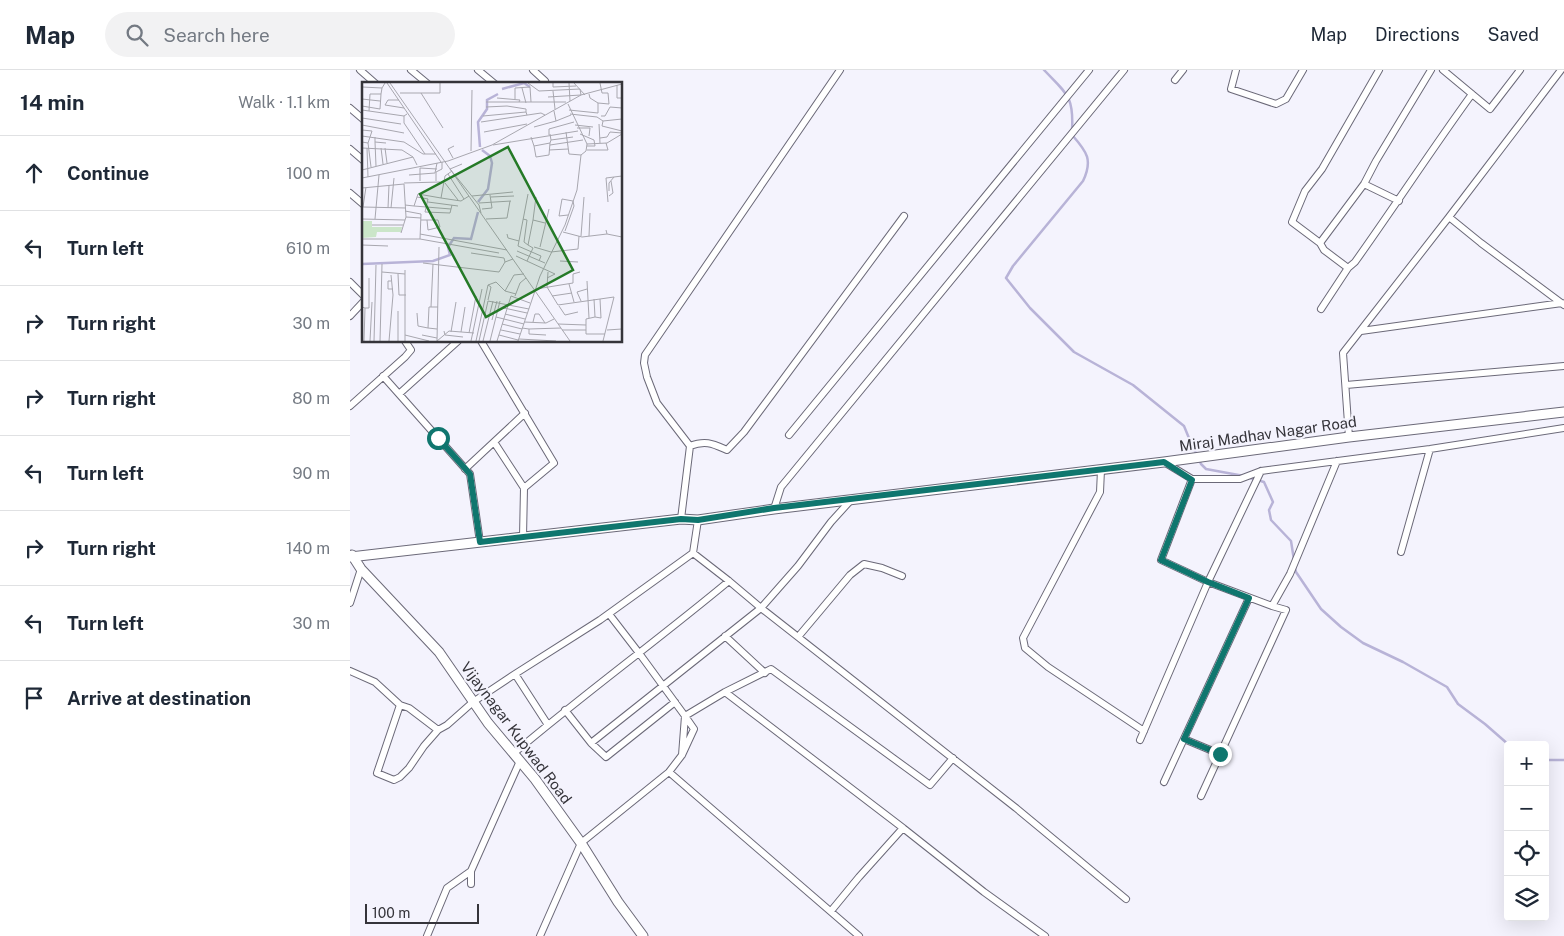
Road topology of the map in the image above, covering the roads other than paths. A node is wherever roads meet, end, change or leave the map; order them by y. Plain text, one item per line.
1 (360, 70) edge
2 (411, 70) edge
3 (478, 70) edge
4 (532, 70) edge
5 (840, 70) edge
6 (1089, 70) edge
7 (1124, 70) edge
8 (1183, 70) edge
9 (1236, 70) edge
10 (1303, 70) edge
11 (1379, 70) edge
12 (1431, 70) edge
13 (1444, 70) edge
14 (1520, 70) edge
15 (1561, 70) edge
16 (1174, 80) dead end
17 (545, 81) dead end
18 (374, 82) edge
19 (426, 82) edge
20 (493, 82) edge
21 (1472, 94) junction
22 (350, 108) edge
23 (362, 118) edge
24 (350, 149) edge
25 (362, 159) edge
26 (1364, 184) junction
27 (350, 193) edge
28 (1399, 201) junction
29 (362, 203) edge
30 (904, 216) dead end
31 (1449, 217) junction
32 (1320, 243) junction
33 (1348, 268) junction
34 (350, 282) edge
35 (362, 294) edge
36 (362, 303) edge
37 (1563, 304) edge
38 (1321, 310) dead end
39 (350, 316) edge
40 (1361, 331) junction
41 (406, 342) edge
42 (457, 342) edge
43 (482, 342) edge
44 (1564, 366) edge
45 (383, 376) junction
46 (1346, 385) junction
47 (399, 394) junction
48 (350, 406) edge
49 (1564, 412) edge
50 (525, 413) junction
51 (1564, 428) edge
52 (789, 435) dead end
53 (1349, 437) junction
54 (494, 442) junction
55 (690, 446) junction
56 (1430, 449) junction
57 (1337, 461) junction
58 (1164, 462) junction
59 (465, 469) junction
60 (1101, 470) junction
61 (1261, 471) junction
62 (1192, 480) junction
63 (524, 488) junction
64 (851, 500) junction
65 (774, 508) junction
66 (681, 519) junction
67 (698, 520) junction
68 (523, 538) junction
69 (480, 542) junction
70 (1401, 552) dead end
71 (693, 553) junction
72 (351, 556) edge
73 (361, 569) junction
74 (902, 576) dead end
75 (728, 580) junction
76 (1208, 582) junction
77 (1249, 598) junction
78 (350, 603) edge
79 (1272, 606) junction
80 (761, 608) junction
81 (609, 614) junction
82 (726, 636) junction
83 (798, 637) junction
84 (639, 653) junction
85 (350, 672) edge
86 (765, 672) junction
87 (514, 674) junction
88 (664, 686) junction
89 (725, 692) junction
90 (473, 702) junction
91 (674, 702) junction
92 (400, 705) junction
93 (565, 710) junction
94 (685, 716) junction
95 (548, 725) junction
96 (438, 730) junction
97 (1144, 731) junction
98 (1184, 739) junction
99 (1140, 740) dead end
100 (592, 743) junction
101 (514, 754) junction
102 (1220, 754) junction
103 (952, 758) junction
104 (520, 761) junction
105 (669, 772) junction
106 (1164, 782) dead end
107 (1201, 796) dead end
108 (903, 828) junction
109 (581, 843) junction
110 (471, 871) junction
111 (471, 884) dead end
112 (1126, 899) dead end
113 (831, 911) junction
114 (427, 936) edge
115 (540, 936) edge
116 (643, 936) edge
117 (859, 936) edge
118 (1045, 936) edge

1 - 18 street
2 - 19 street
3 - 20 street
4 - 17 street
5 - 55 street
6 - 52 street
7 - 65 street
8 - 16 street
9 - 10 street
11 - 32 street
12 - 26 street
13 - 21 street
14 - 21 street
15 - 31 street
21 - 28 street
22 - 23 street
24 - 25 street
26 - 28 street
26 - 32 street
27 - 29 street
28 - 33 street
30 - 55 street
31 - 37 street
31 - 40 street
32 - 33 street
33 - 38 street
34 - 35 street
36 - 39 street
37 - 40 street
40 - 46 street
41 - 45 street
42 - 47 street
43 - 50 street
44 - 46 street
45 - 47 street
45 - 48 street
46 - 53 street
47 - 59 street
49 - 53 street, Miraj Madhav Nagar Road
50 - 54 street
50 - 63 street
51 - 56 street
53 - 58 street, Miraj Madhav Nagar Road
54 - 59 street
54 - 63 street
55 - 66 street
56 - 57 street
56 - 70 street
57 - 61 street
57 - 79 street
58 - 60 street, Miraj Madhav Nagar Road
58 - 62 street
59 - 69 street
60 - 64 street, Miraj Madhav Nagar Road
60 - 97 street
61 - 62 street
61 - 76 street
62 - 76 street
63 - 68 street
64 - 65 street, Miraj Madhav Nagar Road
64 - 80 street
65 - 67 street, Miraj Madhav Nagar Road
66 - 67 street, Miraj Madhav Nagar Road
66 - 68 street, Miraj Madhav Nagar Road
67 - 71 street
68 - 69 street, Miraj Madhav Nagar Road
69 - 72 street, Miraj Madhav Nagar Road
71 - 75 street
71 - 81 street
72 - 73 street, Vijaynagar Kupwad Road
73 - 78 street
73 - 90 street, Vijaynagar Kupwad Road
74 - 83 street
75 - 80 street
75 - 84 street
76 - 77 street
76 - 97 street
77 - 79 street
77 - 98 street
79 - 102 street
80 - 82 street
80 - 83 street
81 - 84 street
81 - 87 street
82 - 86 street
82 - 88 street
83 - 103 street
84 - 88 street
84 - 93 street
85 - 92 street
86 - 89 street
86 - 103 street
87 - 90 street
87 - 95 street
88 - 91 street
88 - 100 street
89 - 94 street
89 - 108 street
90 - 96 street
90 - 101 street, Vijaynagar Kupwad Road
91 - 94 street
91 - 100 street
92 - 96 street
92 - 96 street
93 - 95 street
93 - 100 street
94 - 105 street
95 - 101 street
97 - 99 street
98 - 102 street
98 - 106 street
101 - 104 street, Vijaynagar Kupwad Road
102 - 107 street
103 - 112 street
104 - 109 street, Vijaynagar Kupwad Road
104 - 110 street
105 - 109 street
105 - 113 street
108 - 113 street
108 - 118 street
109 - 115 street
109 - 116 street, Vijaynagar Kupwad Road
110 - 111 street
110 - 114 street
113 - 117 street

